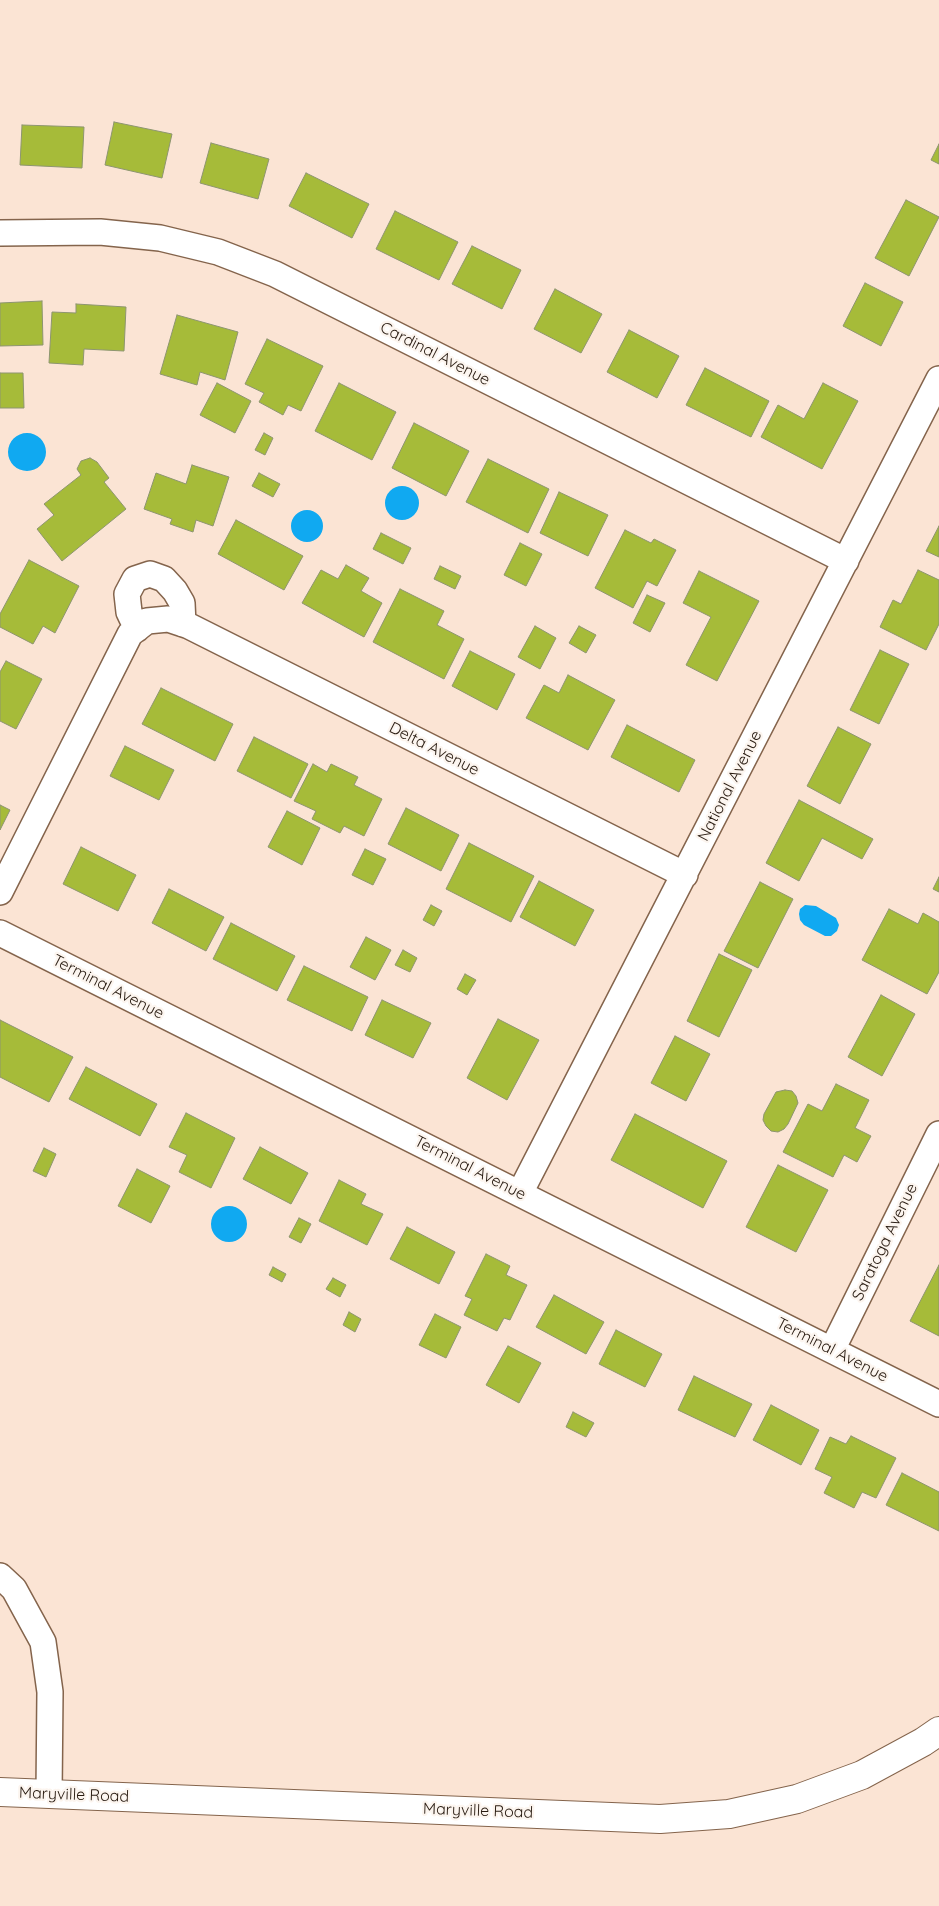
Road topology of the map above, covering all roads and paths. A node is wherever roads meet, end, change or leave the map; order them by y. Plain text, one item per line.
1 (0, 233) edge
2 (939, 379) edge
3 (846, 561) junction
4 (183, 624) junction
5 (137, 628) junction
6 (684, 875) junction
7 (0, 892) edge
8 (0, 933) edge
9 (939, 1134) edge
10 (520, 1193) junction
11 (832, 1350) junction
12 (939, 1404) edge
13 (0, 1576) edge
14 (939, 1731) edge
15 (0, 1792) edge
16 (48, 1794) junction

1 - 3 street, Cardinal Avenue
2 - 3 street, National Avenue
3 - 6 street, National Avenue
4 - 5 street, Delta Avenue
4 - 5 street
4 - 6 street, Delta Avenue
5 - 7 street
6 - 10 street, National Avenue
8 - 10 street, Terminal Avenue
9 - 11 street, Saratoga Avenue
10 - 11 street, Terminal Avenue
11 - 12 street, Terminal Avenue
13 - 16 street
14 - 16 main road, Maryville Road
15 - 16 main road, Maryville Road

